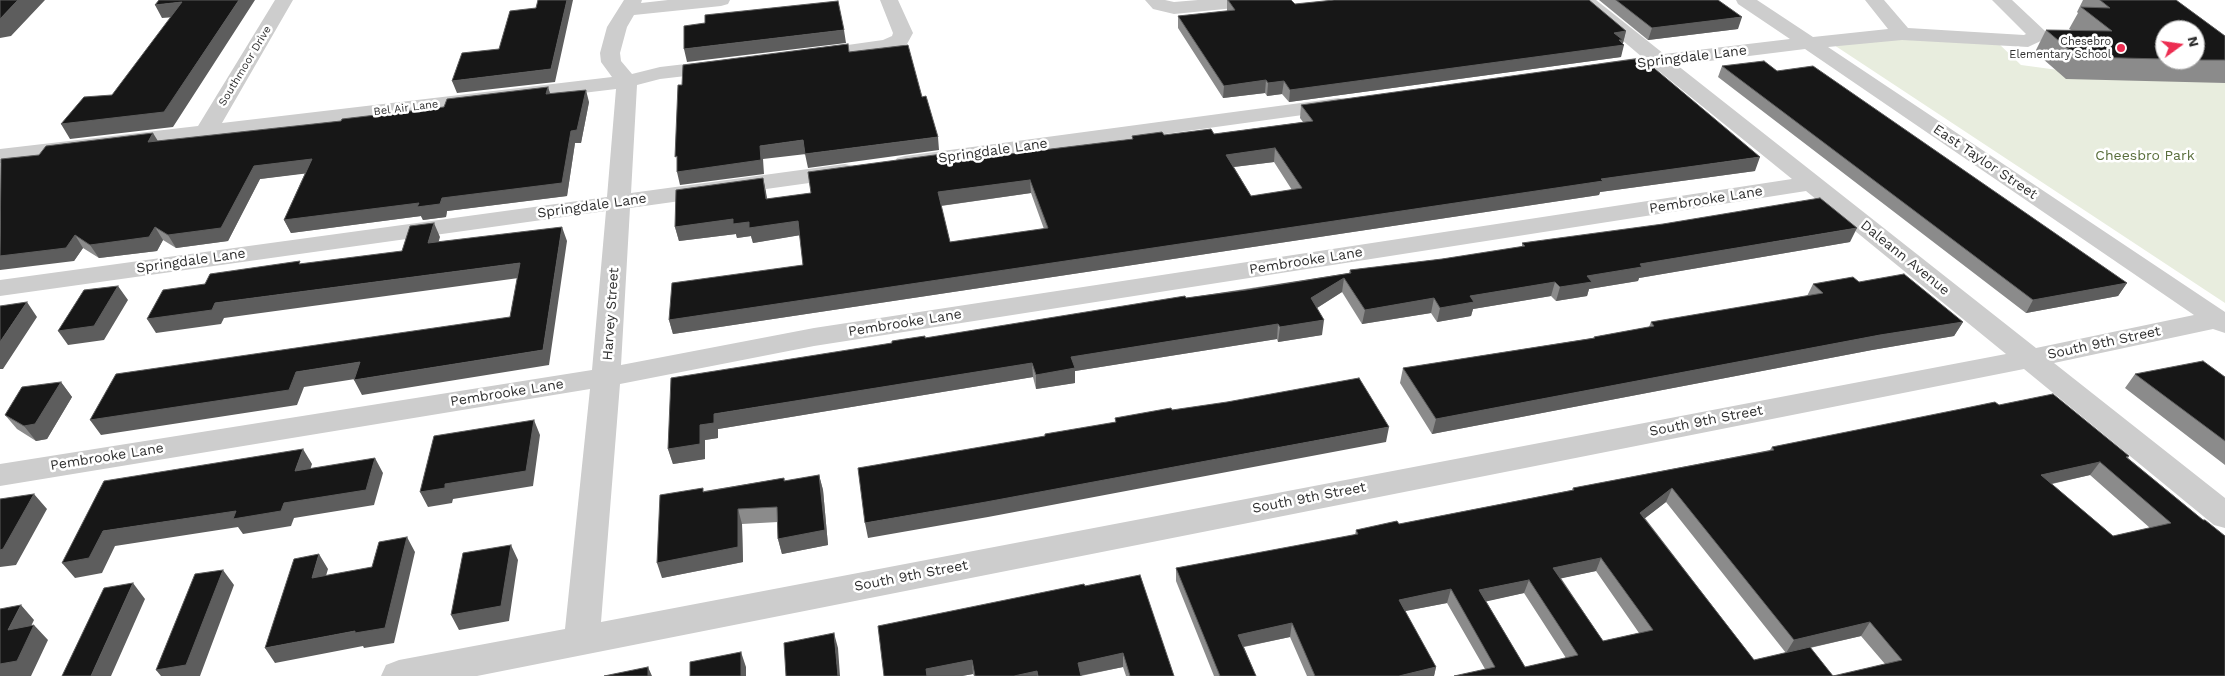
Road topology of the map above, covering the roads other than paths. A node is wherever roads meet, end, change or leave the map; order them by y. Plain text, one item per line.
1 (284, 0) edge
2 (721, 0) edge
3 (889, 0) edge
4 (1255, 0) edge
5 (1584, 0) edge
6 (1746, 0) edge
7 (1874, 0) edge
8 (2001, 0) edge
9 (1155, 1) edge
10 (630, 5) edge
11 (1902, 34) junction
12 (1809, 42) junction
13 (794, 57) edge
14 (1659, 60) junction
15 (737, 64) edge
16 (1590, 70) edge
17 (627, 81) junction
18 (1362, 101) edge
19 (206, 131) junction
20 (0, 156) edge
21 (1813, 183) junction
22 (619, 202) junction
23 (0, 288) edge
24 (2222, 321) edge
25 (2028, 359) junction
26 (606, 377) junction
27 (0, 474) edge
28 (2225, 516) edge
29 (582, 640) junction
30 (399, 676) edge

1 - 19 street, Southmoor Drive
2 - 10 street
3 - 13 street
4 - 9 street
5 - 14 street, Daleann Avenue
6 - 12 street, East Taylor Street
7 - 11 street
8 - 11 street, Springdale Lane
10 - 17 street
11 - 12 street, Springdale Lane
12 - 14 street, Springdale Lane
12 - 24 street, East Taylor Street
14 - 16 street, Springdale Lane
14 - 21 street, Daleann Avenue
15 - 17 street, Bel Air Lane
17 - 19 street, Bel Air Lane
17 - 22 street, Harvey Street
18 - 22 street, Springdale Lane
19 - 20 street, Bel Air Lane
21 - 25 street, Daleann Avenue
21 - 26 street, Pembrooke Lane
22 - 23 street, Springdale Lane
22 - 26 street, Harvey Street
24 - 25 street, South 9th Street
25 - 28 street, Daleann Avenue
25 - 29 street, South 9th Street
26 - 27 street, Pembrooke Lane
26 - 29 street, Harvey Street
29 - 30 street, South 9th Street

